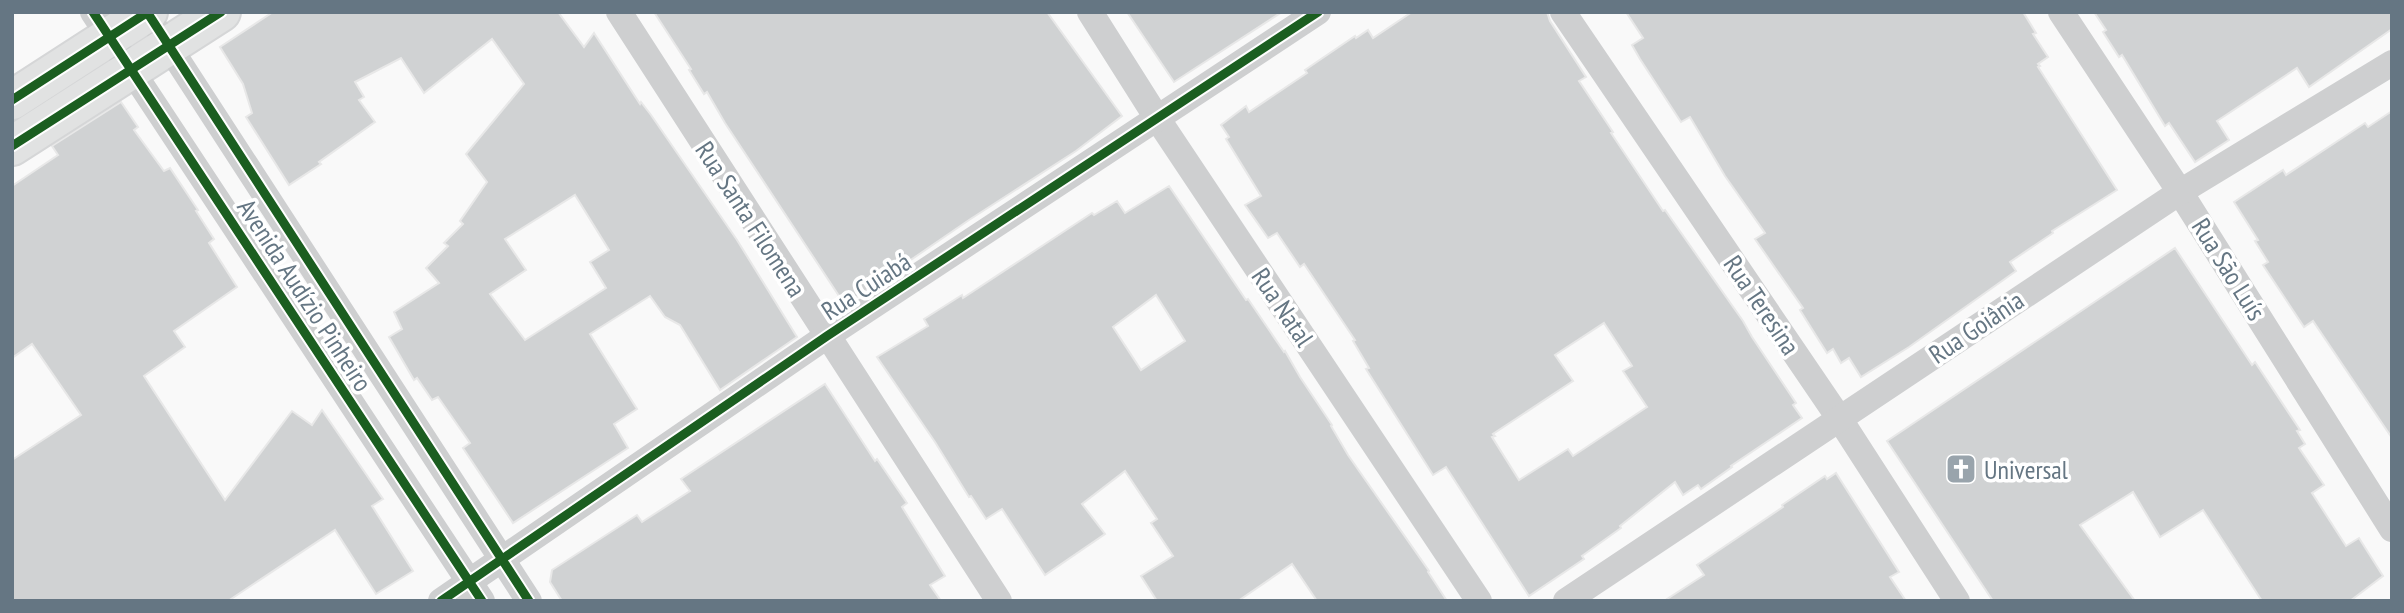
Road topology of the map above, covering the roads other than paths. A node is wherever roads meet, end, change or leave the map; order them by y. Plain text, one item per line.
1 (147, 12) edge
2 (221, 12) edge
3 (619, 12) edge
4 (1090, 12) edge
5 (1318, 12) edge
6 (1563, 12) edge
7 (2062, 12) edge
8 (101, 25) edge
9 (169, 46) junction
10 (2392, 63) edge
11 (131, 70) junction
12 (12, 100) edge
13 (1157, 118) junction
14 (12, 146) edge
15 (2180, 192) junction
16 (827, 337) junction
17 (1839, 418) junction
18 (428, 444) junction
19 (392, 465) junction
20 (2392, 529) edge
21 (502, 559) junction
22 (476, 592) edge
23 (441, 601) edge
24 (529, 601) edge
25 (999, 601) edge
26 (1479, 601) edge
27 (1566, 601) edge
28 (1957, 601) edge

1 - 8 main road
1 - 9 street, Avenida Audízio Pinheiro
2 - 9 main road
3 - 16 street, Rua Santa Filomena
4 - 13 street, Rua Natal
5 - 13 street, Rua Cuiabá
6 - 17 street, Rua Teresina
7 - 15 street, Rua São Luís
8 - 11 street, Avenida Audízio Pinheiro
8 - 12 main road
9 - 11 main road
9 - 18 street, Avenida Audízio Pinheiro
10 - 15 street, Rua Goiânia
11 - 14 main road
11 - 19 street, Avenida Audízio Pinheiro
13 - 16 street, Rua Cuiabá
13 - 26 street, Rua Natal
15 - 17 street, Rua Goiânia
15 - 20 street, Rua São Luís
16 - 21 street, Rua Cuiabá
16 - 25 street, Rua Santa Filomena
17 - 27 street, Rua Goiânia
17 - 28 street, Rua Teresina
18 - 19 street
18 - 21 street, Avenida Audízio Pinheiro
19 - 22 street, Avenida Audízio Pinheiro
21 - 22 street, Rua Cuiabá
21 - 24 street, Avenida Audízio Pinheiro
22 - 23 street, Rua Cuiabá

